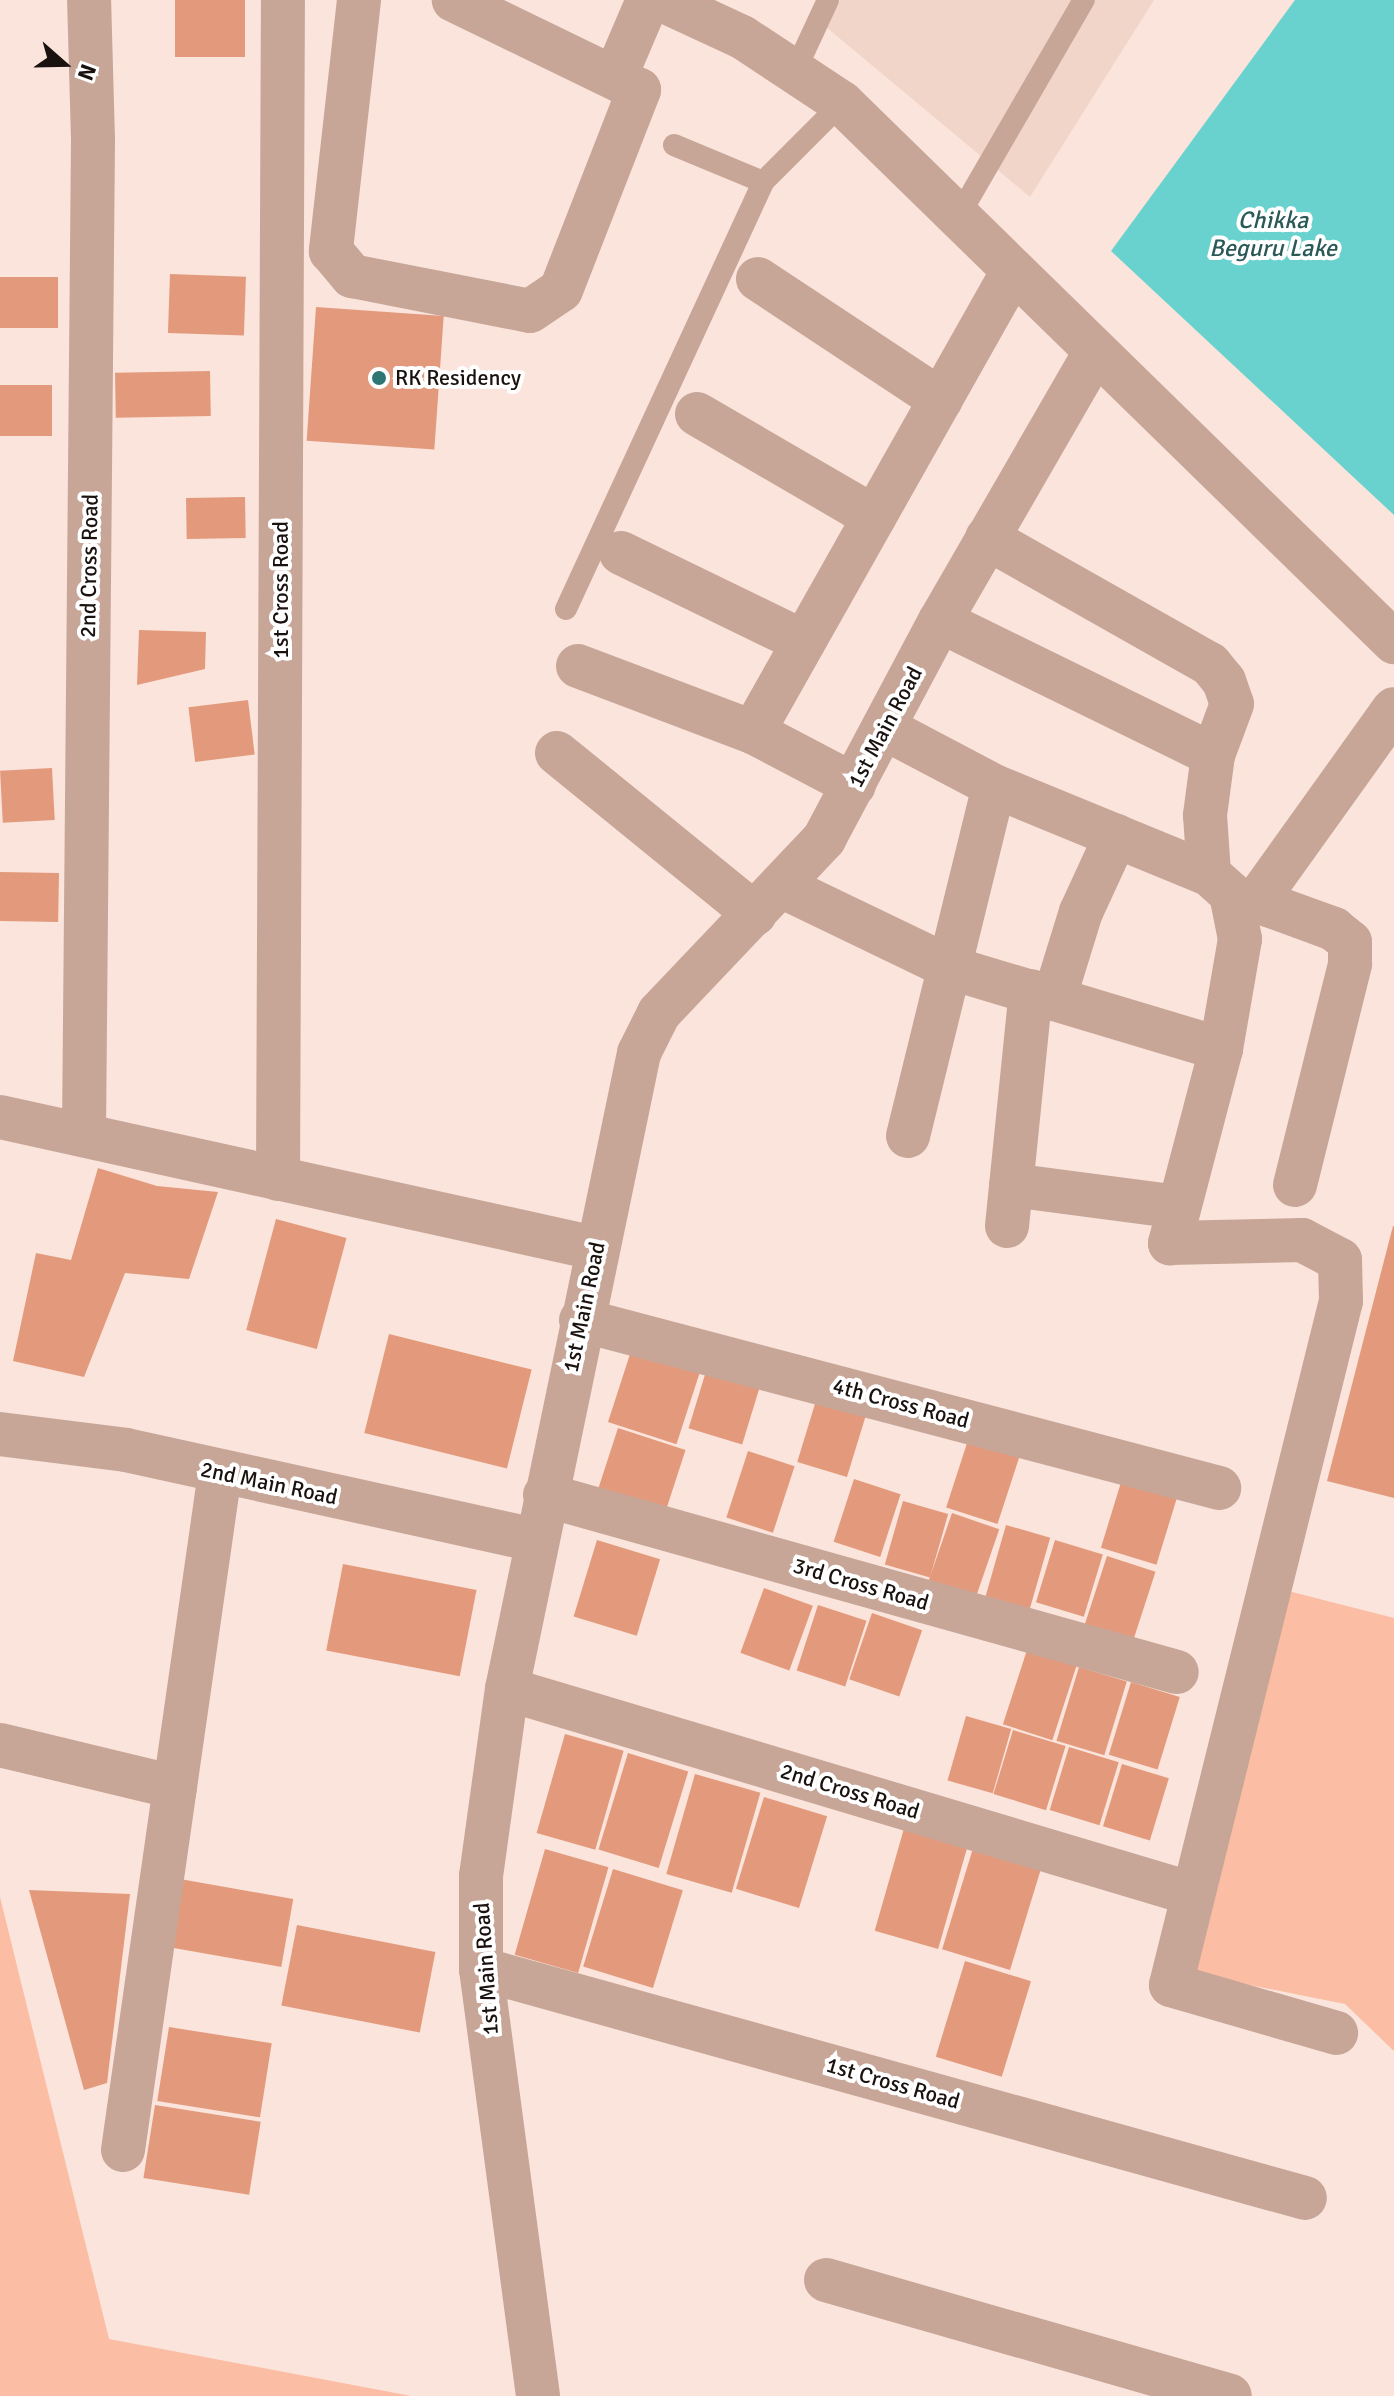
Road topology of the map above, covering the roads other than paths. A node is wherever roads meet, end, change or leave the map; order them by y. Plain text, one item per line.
1 (89, 0) edge
2 (283, 0) edge
3 (359, 0) edge
4 (454, 0) edge
5 (648, 0) edge
6 (662, 0) edge
7 (828, 0) edge
8 (1084, 0) edge
9 (795, 71) junction
10 (616, 75) junction
11 (842, 103) junction
12 (674, 145) dead end
13 (763, 182) junction
14 (336, 188) junction
15 (282, 195) junction
16 (958, 217) junction
17 (1013, 271) junction
18 (758, 279) dead end
19 (1095, 352) junction
20 (941, 400) junction
21 (697, 414) dead end
22 (874, 517) junction
23 (987, 538) junction
24 (621, 553) dead end
25 (566, 609) dead end
26 (940, 621) junction
27 (804, 642) junction
28 (1394, 642) edge
29 (578, 666) dead end
30 (1394, 709) edge
31 (886, 729) junction
32 (753, 732) junction
33 (557, 753) dead end
34 (1213, 755) junction
35 (854, 785) junction
36 (994, 786) junction
37 (1116, 836) junction
38 (1209, 874) junction
39 (769, 901) junction
40 (951, 968) junction
41 (1043, 995) junction
42 (1221, 1049) junction
43 (0, 1117) edge
44 (84, 1132) junction
45 (908, 1136) dead end
46 (278, 1179) junction
47 (1295, 1185) dead end
48 (1179, 1207) junction
49 (595, 1248) junction
50 (581, 1320) junction
51 (0, 1434) edge
52 (220, 1473) junction
53 (1219, 1488) dead end
54 (545, 1495) junction
55 (537, 1540) junction
56 (1177, 1672) dead end
57 (507, 1689) junction
58 (0, 1745) edge
59 (175, 1787) junction
60 (1193, 1894) junction
61 (481, 1969) junction
62 (1336, 2033) dead end
63 (123, 2150) dead end
64 (1305, 2198) dead end
65 (826, 2280) dead end
66 (538, 2396) edge
67 (1230, 2396) edge

1 - 44 street, 2nd Cross Road
2 - 15 street, 1st Cross Road
3 - 14 street
4 - 10 street
5 - 10 street
6 - 9 street
7 - 9 lane
8 - 16 lane
9 - 11 street
10 - 14 street
11 - 13 lane
11 - 16 street
12 - 13 lane
13 - 25 lane
14 - 15 street
15 - 46 street, 1st Cross Road
16 - 17 street
17 - 19 street
17 - 20 street
18 - 20 street
19 - 23 street, 1st Main Road
19 - 28 street
20 - 22 street
21 - 22 street
22 - 27 street
23 - 26 street, 1st Main Road
23 - 34 street
24 - 27 street
26 - 31 street, 1st Main Road
26 - 34 street
27 - 32 street
29 - 32 street
30 - 47 street
31 - 35 street, 1st Main Road
31 - 36 street
32 - 35 street
33 - 39 street
34 - 38 street
35 - 39 street, 1st Main Road
36 - 37 street
36 - 40 street
37 - 38 street
37 - 41 street
38 - 42 street
39 - 40 street
39 - 49 street, 1st Main Road
40 - 41 street
40 - 45 street
41 - 42 street
41 - 48 street
42 - 48 street
43 - 44 street
44 - 46 street
46 - 49 street
48 - 60 street
49 - 50 street, 1st Main Road
50 - 53 street, 4th Cross Road
50 - 54 street, 1st Main Road
51 - 52 street, 2nd Main Road
52 - 55 street, 2nd Main Road
52 - 59 street
54 - 55 street, 1st Main Road
54 - 56 street, 3rd Cross Road
55 - 57 street, 1st Main Road
57 - 60 street, 2nd Cross Road
57 - 61 street, 1st Main Road
58 - 59 street
59 - 63 street
60 - 62 street
61 - 64 street, 1st Cross Road
61 - 66 street, 1st Main Road
65 - 67 street

